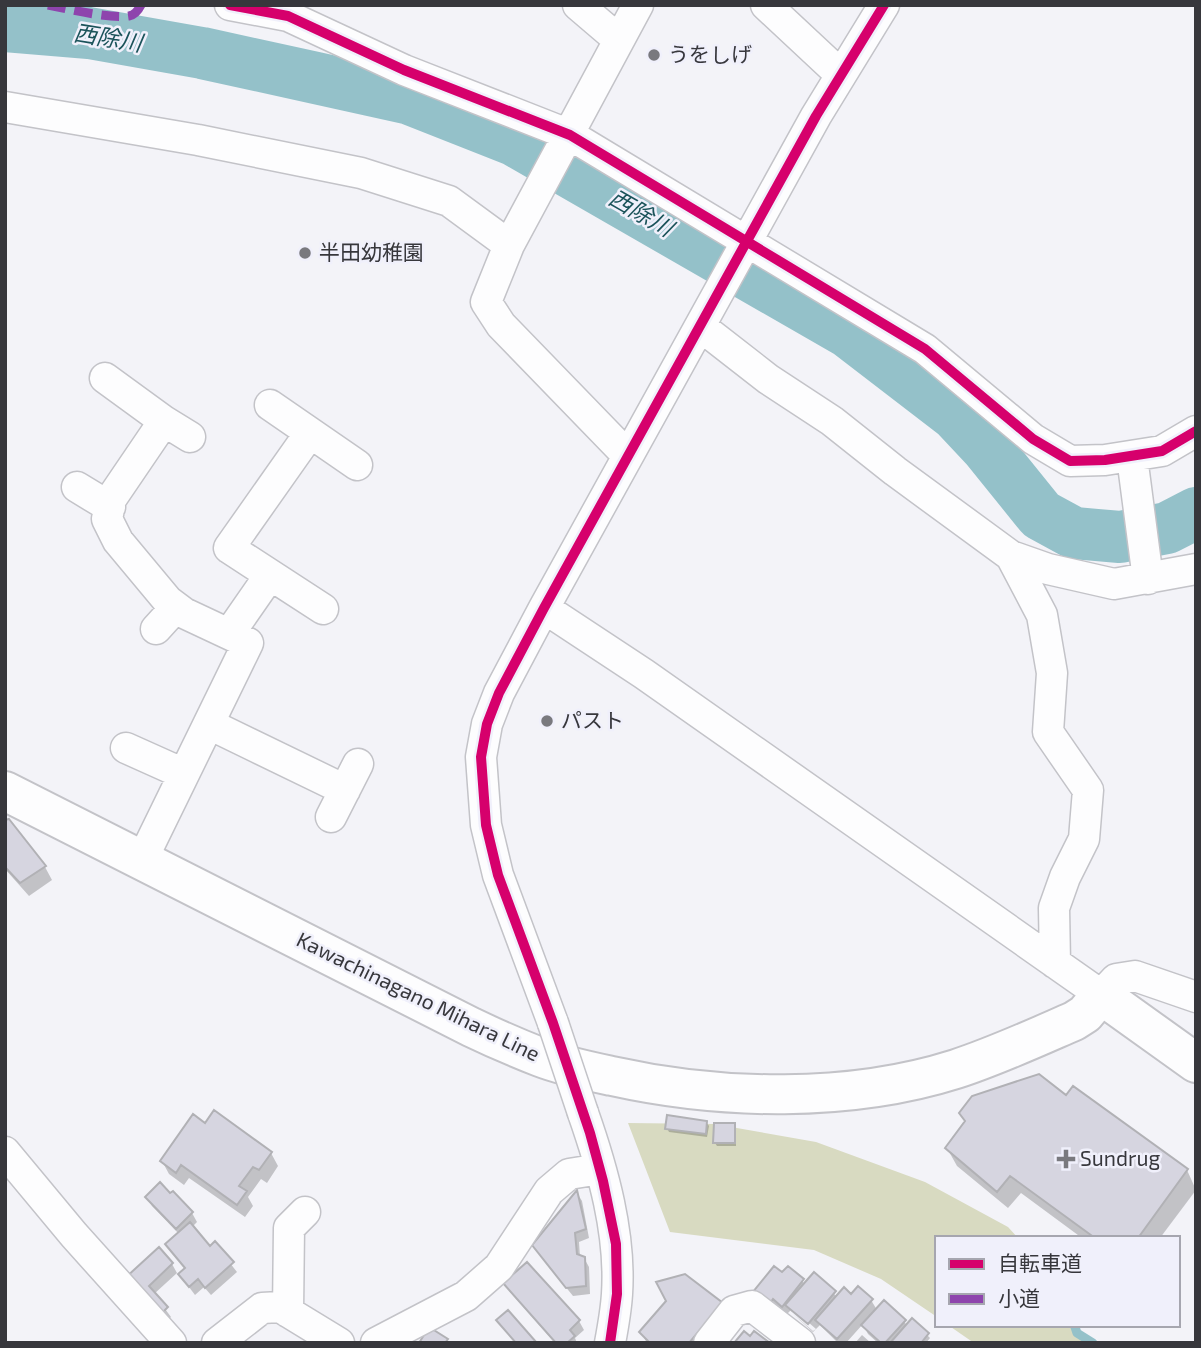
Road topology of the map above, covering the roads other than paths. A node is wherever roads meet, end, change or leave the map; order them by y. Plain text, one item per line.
1 (230, 5) edge
2 (579, 5) edge
3 (638, 5) edge
4 (766, 5) edge
5 (884, 5) edge
6 (619, 40) junction
7 (841, 75) junction
8 (5, 107) edge
9 (565, 145) junction
10 (514, 236) junction
11 (745, 245) junction
12 (700, 326) junction
13 (105, 378) dead end
14 (270, 405) dead end
15 (164, 421) junction
16 (1196, 431) edge
17 (310, 433) junction
18 (190, 437) dead end
19 (628, 456) junction
20 (1133, 461) junction
21 (356, 465) dead end
22 (77, 487) dead end
23 (110, 507) junction
24 (1011, 556) junction
25 (1196, 569) edge
26 (270, 575) junction
27 (1147, 575) junction
28 (176, 607) junction
29 (544, 608) junction
30 (323, 609) dead end
31 (156, 629) dead end
32 (229, 634) junction
33 (209, 723) junction
34 (126, 748) dead end
35 (184, 774) junction
36 (5, 791) edge
37 (331, 817) dead end
38 (142, 860) junction
39 (1055, 963) junction
40 (1101, 995) junction
41 (1196, 997) edge
42 (1196, 1063) edge
43 (5, 1152) edge
44 (600, 1169) junction
45 (15, 1183) edge
46 (305, 1212) dead end
47 (288, 1312) junction
48 (615, 1339) edge
49 (168, 1342) edge
50 (217, 1343) edge
51 (339, 1343) edge
52 (376, 1343) edge
53 (709, 1343) edge
54 (800, 1343) edge

1 - 9 street
2 - 6 street
3 - 6 street
4 - 7 street
5 - 7 street
6 - 9 street
7 - 11 street
8 - 10 street
9 - 10 street
9 - 11 street
10 - 19 street
11 - 12 street
11 - 20 street
12 - 19 street
12 - 24 street
13 - 15 street
14 - 17 street
15 - 18 street
15 - 23 street
16 - 20 street
17 - 21 street
17 - 26 street
19 - 29 street
20 - 27 street
22 - 23 street
23 - 28 street
24 - 27 street
24 - 39 street
25 - 27 street
26 - 30 street
26 - 32 street
28 - 31 street
28 - 32 street
29 - 39 street
29 - 44 street, bridge
32 - 33 street
33 - 35 street
33 - 37 street
34 - 35 street
35 - 38 street
36 - 38 main road, Kawachinagano Mihara Line
38 - 40 main road, Kawachinagano Mihara Line
39 - 40 street
40 - 41 street
40 - 42 main road
43 - 45 street
44 - 48 street
44 - 52 street
45 - 49 street
46 - 47 street
47 - 50 street
47 - 51 street
53 - 54 street

